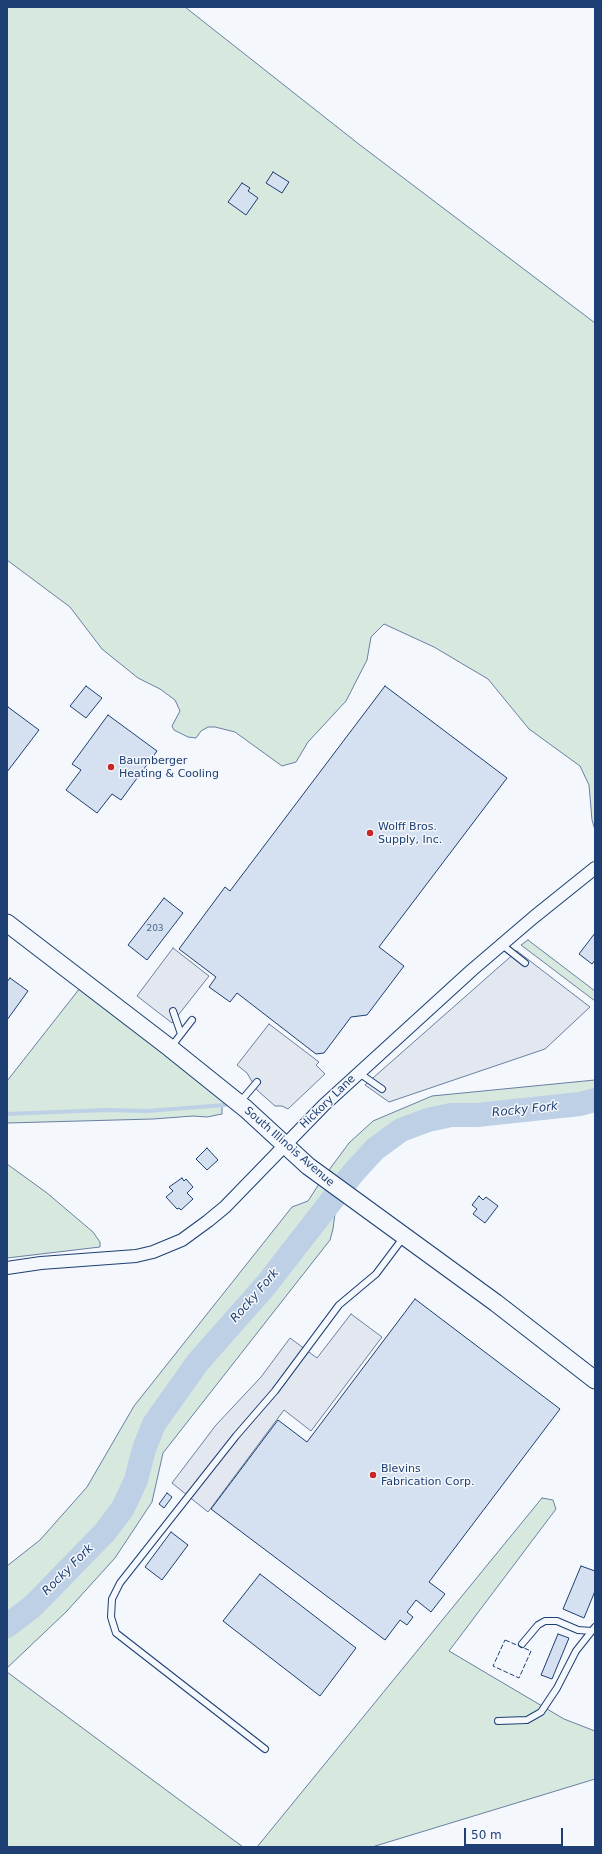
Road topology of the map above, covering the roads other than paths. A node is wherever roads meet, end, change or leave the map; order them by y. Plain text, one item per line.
1 (595, 868) edge
2 (7, 923) edge
3 (501, 944) junction
4 (525, 963) dead end
5 (173, 1011) dead end
6 (192, 1020) dead end
7 (181, 1034) junction
8 (170, 1048) junction
9 (359, 1073) junction
10 (257, 1082) dead end
11 (382, 1089) dead end
12 (238, 1103) junction
13 (286, 1146) junction
14 (404, 1236) junction
15 (7, 1268) edge
16 (595, 1380) edge
17 (593, 1629) edge
18 (522, 1644) dead end
19 (498, 1721) dead end
20 (265, 1749) dead end

1 - 3 street, Hickory Lane
2 - 8 main road, South Illinois Avenue
3 - 4 lane
3 - 9 street, Hickory Lane
5 - 7 lane
6 - 7 lane
7 - 8 lane
8 - 12 main road, South Illinois Avenue
9 - 11 lane
9 - 13 street, Hickory Lane
10 - 12 lane
12 - 13 main road, South Illinois Avenue
13 - 14 main road, South Illinois Avenue
13 - 15 street, Hickory Lane
14 - 16 main road, South Illinois Avenue
14 - 20 lane
17 - 18 lane
17 - 19 lane

